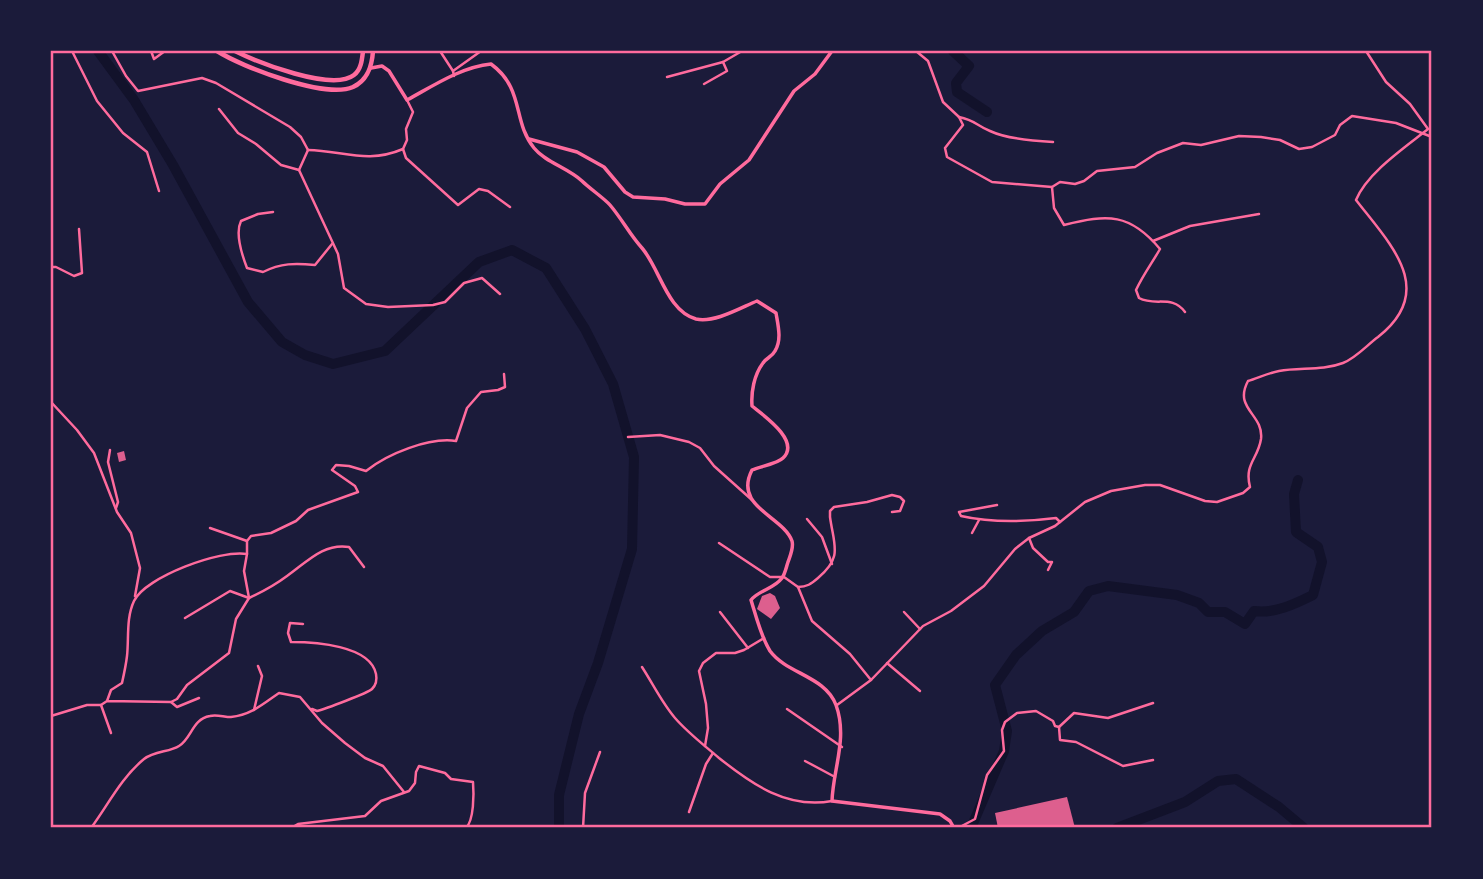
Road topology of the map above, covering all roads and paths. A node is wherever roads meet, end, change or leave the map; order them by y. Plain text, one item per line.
1 (72, 51) edge
2 (112, 51) edge
3 (151, 51) edge
4 (165, 51) edge
5 (217, 51) edge
6 (234, 51) edge
7 (363, 51) edge
8 (373, 51) edge
9 (440, 51) edge
10 (481, 51) edge
11 (742, 51) edge
12 (832, 51) edge
13 (916, 51) edge
14 (1366, 51) edge
15 (723, 62) junction
16 (360, 67) junction
17 (371, 68) junction
18 (453, 73) junction
19 (667, 77) dead end
20 (704, 84) dead end
21 (407, 100) junction
22 (219, 109) dead end
23 (959, 117) junction
24 (1422, 133) junction
25 (1432, 137) edge
26 (528, 139) junction
27 (1053, 142) dead end
28 (403, 149) junction
29 (308, 150) junction
30 (299, 170) junction
31 (1052, 187) junction
32 (159, 191) dead end
33 (510, 206) dead end
34 (272, 212) dead end
35 (1259, 214) dead end
36 (79, 229) dead end
37 (1153, 241) junction
38 (332, 244) junction
39 (51, 267) edge
40 (500, 294) dead end
41 (1185, 312) dead end
42 (504, 374) dead end
43 (51, 402) edge
44 (628, 437) dead end
45 (110, 450) dead end
46 (752, 500) junction
47 (997, 505) dead end
48 (116, 508) junction
49 (892, 512) dead end
50 (807, 519) dead end
51 (979, 520) junction
52 (1060, 522) junction
53 (210, 528) dead end
54 (972, 533) dead end
55 (1029, 538) junction
56 (247, 541) junction
57 (719, 543) dead end
58 (247, 554) junction
59 (832, 564) junction
60 (364, 567) dead end
61 (1048, 570) dead end
62 (783, 577) junction
63 (797, 587) junction
64 (249, 598) junction
65 (134, 600) junction
66 (720, 612) dead end
67 (904, 612) dead end
68 (186, 618) dead end
69 (303, 624) dead end
70 (920, 629) junction
71 (764, 638) junction
72 (748, 648) junction
73 (887, 663) junction
74 (258, 666) dead end
75 (642, 667) dead end
76 (871, 680) junction
77 (920, 691) dead end
78 (199, 698) dead end
79 (107, 701) junction
80 (171, 702) junction
81 (1153, 703) dead end
82 (101, 705) junction
83 (836, 706) junction
84 (309, 707) junction
85 (788, 709) dead end
86 (254, 711) junction
87 (51, 716) edge
88 (1059, 727) junction
89 (111, 733) dead end
90 (705, 747) junction
91 (842, 747) junction
92 (600, 752) dead end
93 (713, 753) junction
94 (1153, 760) dead end
95 (805, 761) dead end
96 (835, 777) junction
97 (404, 792) junction
98 (832, 801) junction
99 (689, 812) dead end
100 (91, 828) edge
101 (291, 828) edge
102 (466, 828) edge
103 (583, 828) edge
104 (956, 828) edge

1 - 32 street
2 - 29 street
3 - 4 street
5 - 17 highway
6 - 16 highway
7 - 16 highway
8 - 17 highway
9 - 18 street
10 - 18 street
11 - 15 street
12 - 26 street
13 - 23 street
14 - 24 street
15 - 19 street
15 - 20 street
16 - 17 highway
17 - 21 street
18 - 21 street
18 - 26 street
21 - 28 street
22 - 30 street
23 - 27 street
23 - 31 street
24 - 25 street
24 - 31 street
24 - 52 street
26 - 46 street
28 - 29 street
28 - 33 street
29 - 30 street
30 - 38 street
31 - 37 street
34 - 38 street
35 - 37 street
36 - 39 street
37 - 41 street
38 - 40 street
42 - 56 street
43 - 48 street
44 - 46 street
45 - 48 street
46 - 62 street
47 - 51 street
48 - 65 street
49 - 59 street
50 - 59 street
51 - 52 street
51 - 54 street
52 - 55 street
53 - 56 street
55 - 61 street
55 - 70 street
56 - 58 street
57 - 62 street
58 - 64 street
58 - 65 street
59 - 63 street
60 - 64 street
62 - 63 street
62 - 71 street
63 - 76 street
64 - 68 street
64 - 80 street
65 - 79 street
66 - 72 street
67 - 70 street
69 - 84 street
70 - 73 street
71 - 72 street
71 - 83 street
72 - 90 street
73 - 76 street
73 - 77 street
74 - 86 street
75 - 90 street
76 - 83 street
78 - 80 street
79 - 80 street
79 - 82 street
81 - 88 street
82 - 87 street
82 - 89 street
83 - 91 street
84 - 86 street
84 - 97 street
85 - 91 street
86 - 100 street
88 - 94 street
88 - 104 street
90 - 93 street
91 - 96 street
92 - 103 street
93 - 98 street
93 - 99 street
95 - 96 street
96 - 98 street
97 - 101 street
97 - 102 street
98 - 104 street

